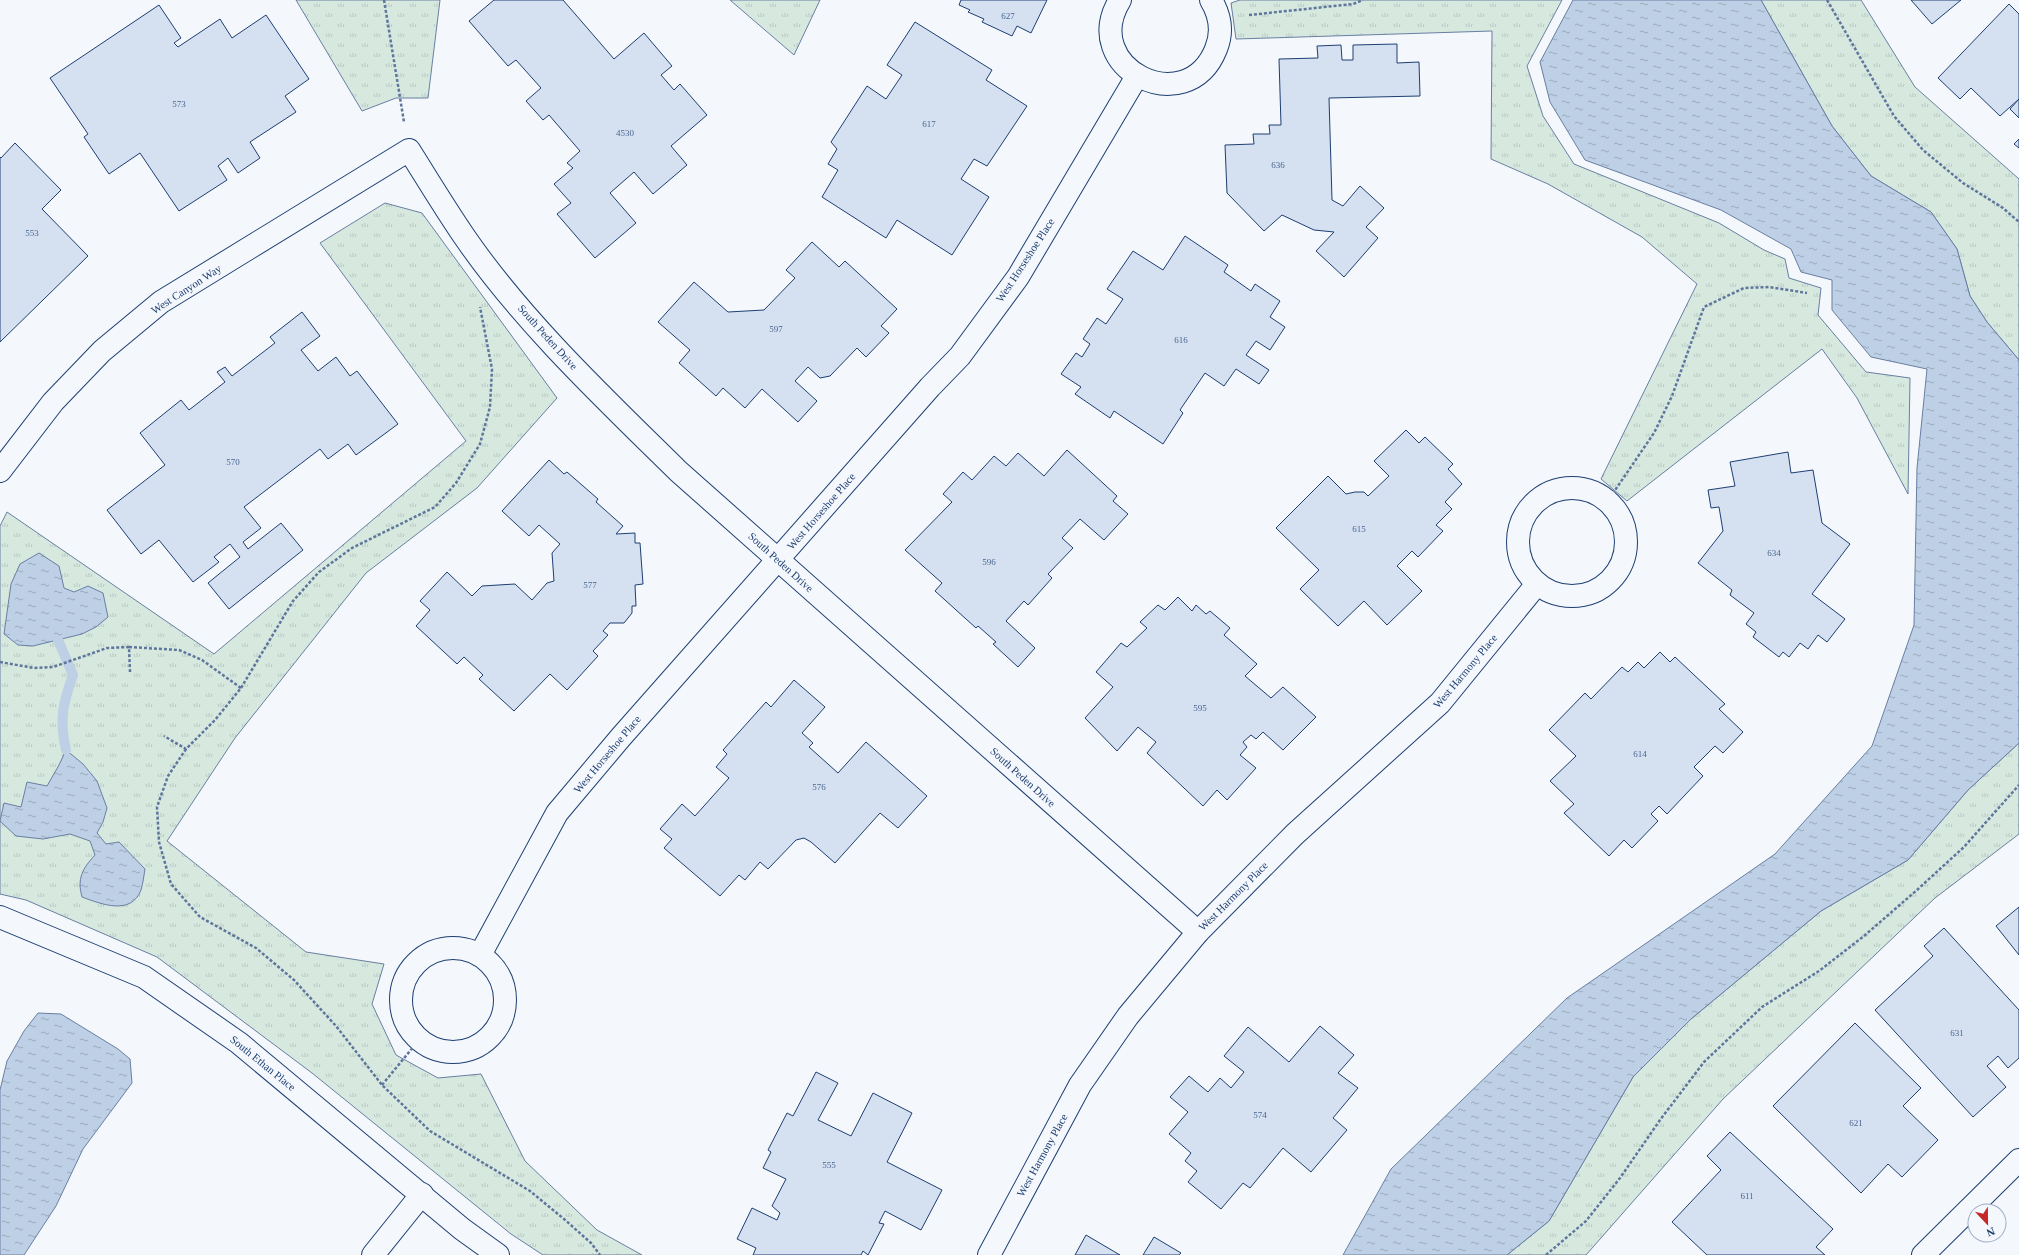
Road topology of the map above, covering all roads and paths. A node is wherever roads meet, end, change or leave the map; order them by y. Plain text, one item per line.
1 (384, 0) edge
2 (1120, 0) edge
3 (1363, 0) edge
4 (1827, 0) edge
5 (1215, 9) edge
6 (1137, 76) junction
7 (409, 150) junction
8 (2019, 222) edge
9 (504, 287) junction
10 (1807, 293) dead end
11 (0, 471) edge
12 (1607, 502) junction
13 (778, 560) junction
14 (1537, 584) junction
15 (129, 647) junction
16 (0, 662) edge
17 (130, 672) dead end
18 (241, 688) junction
19 (164, 736) dead end
20 (186, 749) junction
21 (2019, 786) edge
22 (0, 918) edge
23 (1198, 932) junction
24 (480, 955) junction
25 (419, 1040) junction
26 (382, 1085) junction
27 (2019, 1160) edge
28 (422, 1194) junction
29 (374, 1255) edge
30 (498, 1255) edge
31 (600, 1255) edge
32 (989, 1255) edge
33 (1546, 1255) edge
34 (1923, 1255) edge

1 - 7 path
2 - 6 street
3 - 5 path
4 - 8 path
5 - 6 street
6 - 13 street, West Horseshoe Place
7 - 9 street, South Peden Drive
7 - 11 street, West Canyon Way
9 - 13 street, South Peden Drive
9 - 18 path
10 - 12 path
12 - 14 street
12 - 14 street
13 - 23 street, South Peden Drive
13 - 24 street, West Horseshoe Place
14 - 23 street, West Harmony Place
15 - 16 path
15 - 17 path
15 - 18 path
18 - 20 path
19 - 20 path
20 - 26 path
21 - 33 path
22 - 28 street, South Ethan Place
23 - 32 street, West Harmony Place
24 - 25 street
24 - 25 street
25 - 26 path
26 - 31 path
27 - 34 street
28 - 29 street
28 - 30 street, South Ethan Place

